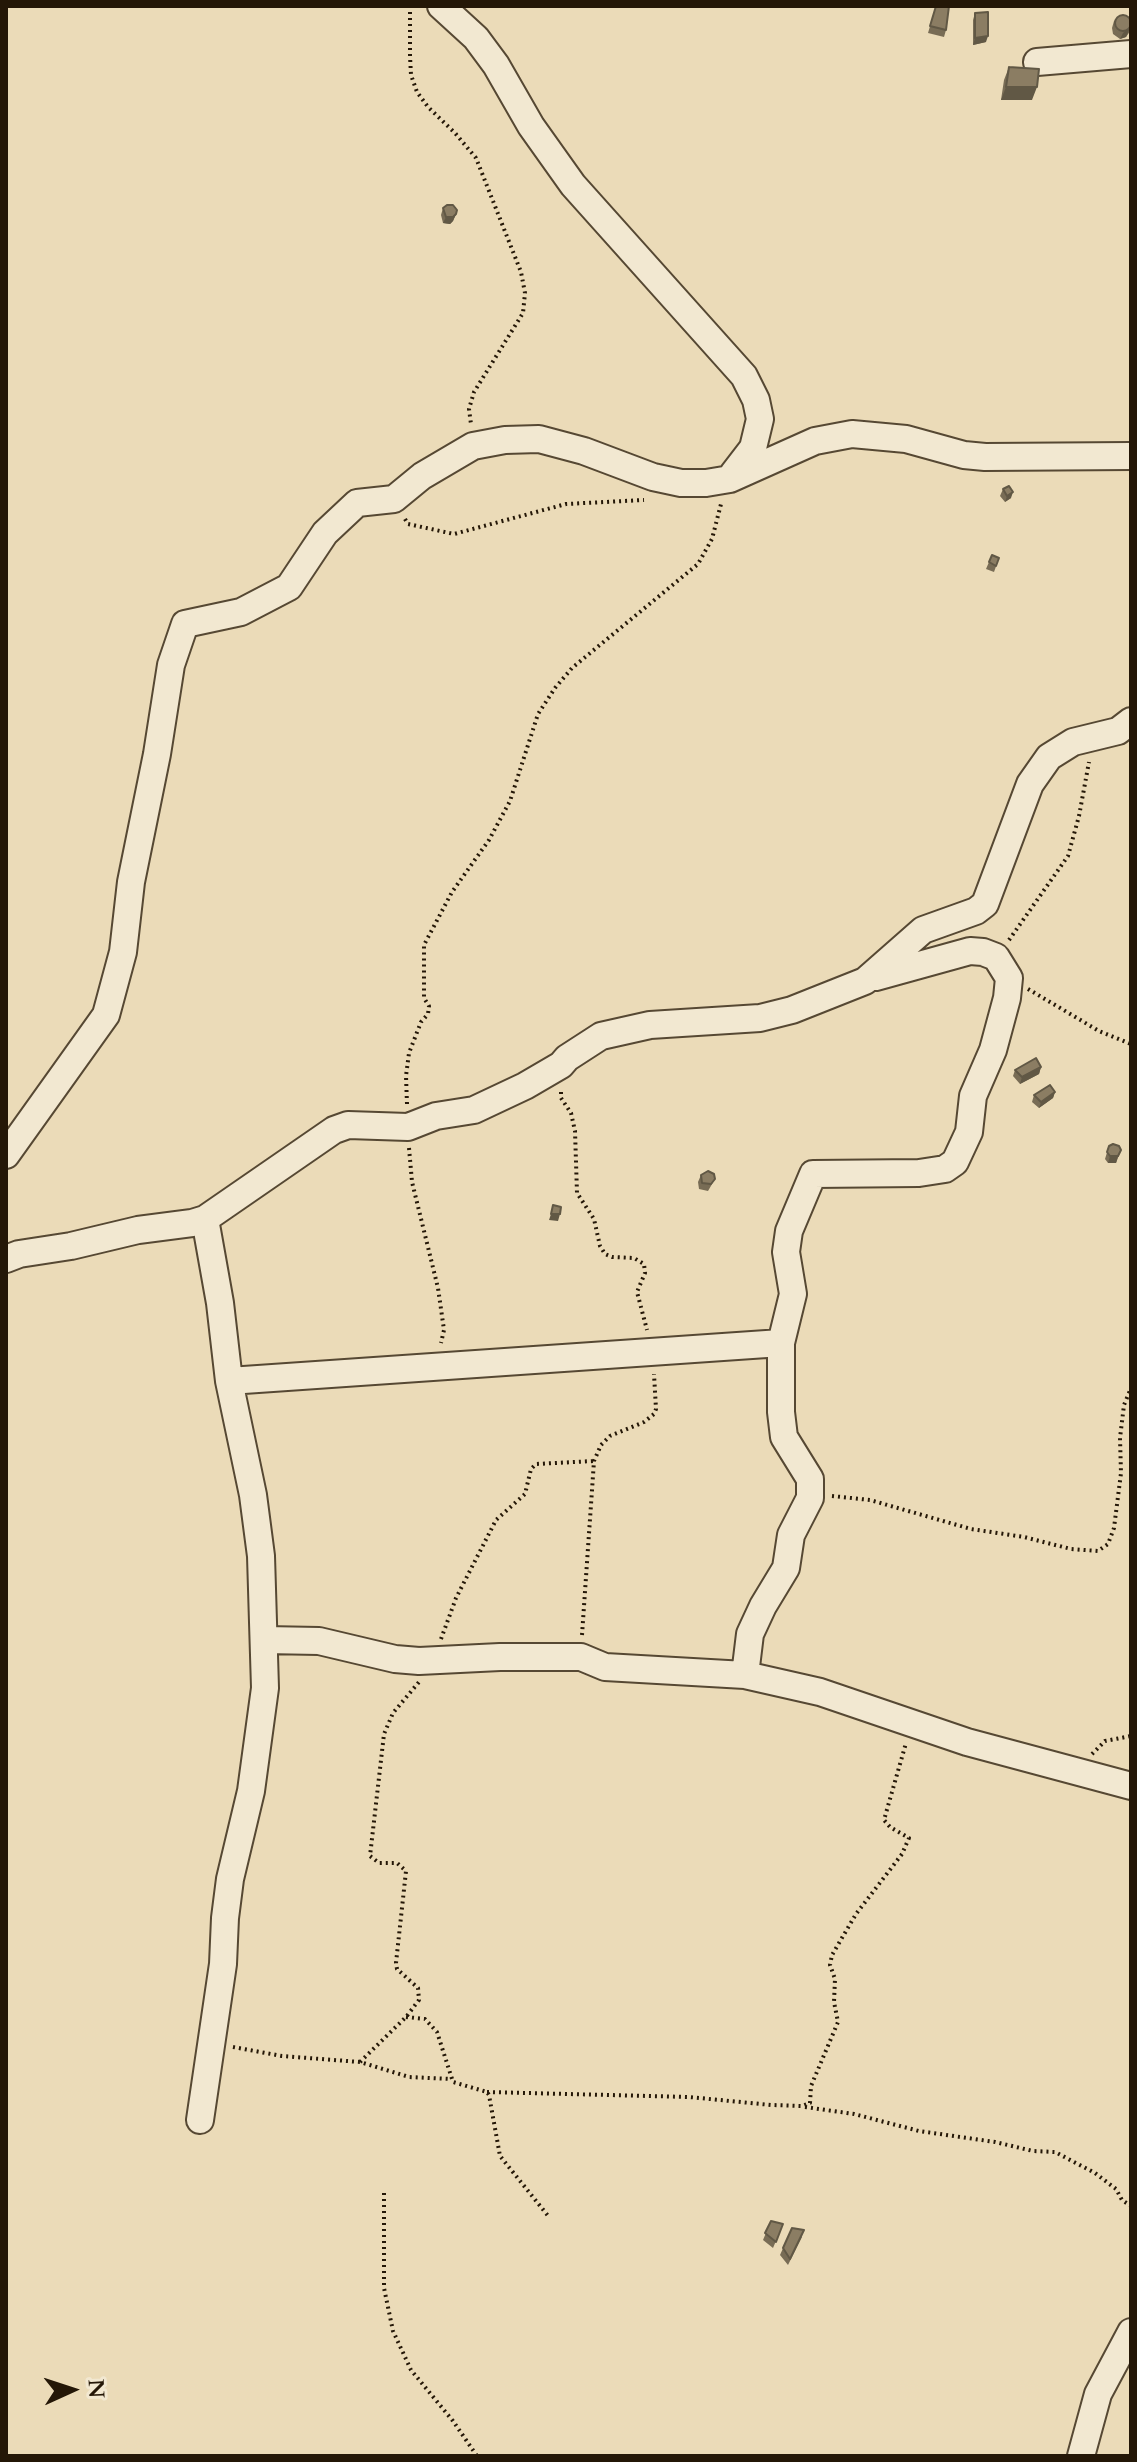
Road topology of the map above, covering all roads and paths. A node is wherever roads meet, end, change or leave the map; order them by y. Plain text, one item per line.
1 (410, 6) edge
2 (441, 6) edge
3 (1131, 54) edge
4 (1037, 62) dead end
5 (473, 446) junction
6 (1131, 456) edge
7 (730, 479) junction
8 (394, 499) junction
9 (647, 500) dead end
10 (1131, 721) edge
11 (1093, 736) junction
12 (1002, 968) junction
13 (865, 981) junction
14 (1131, 1044) edge
15 (561, 1065) junction
16 (408, 1127) junction
17 (6, 1155) edge
18 (205, 1219) junction
19 (6, 1259) edge
20 (781, 1343) junction
21 (654, 1352) junction
22 (436, 1368) junction
23 (229, 1381) junction
24 (1131, 1388) edge
25 (594, 1461) junction
26 (810, 1498) junction
27 (265, 1640) junction
28 (581, 1657) junction
29 (433, 1662) junction
30 (745, 1675) junction
31 (913, 1723) junction
32 (1131, 1728) edge
33 (1130, 1736) edge
34 (1077, 1772) junction
35 (1131, 1786) edge
36 (406, 2017) junction
37 (213, 2043) junction
38 (360, 2062) junction
39 (451, 2079) junction
40 (487, 2092) junction
41 (802, 2106) junction
42 (200, 2120) dead end
43 (384, 2193) dead end
44 (1131, 2206) edge
45 (549, 2217) dead end
46 (1131, 2332) edge
47 (477, 2456) edge
48 (1081, 2456) edge

1 - 5 path
2 - 7 street
3 - 4 street
5 - 7 street
5 - 8 street
6 - 7 street
7 - 16 path
8 - 9 path
8 - 17 street
10 - 11 street
11 - 12 path
11 - 13 street
12 - 13 street
12 - 14 path
12 - 20 street
13 - 15 street
15 - 16 street
15 - 21 path
16 - 18 street
16 - 22 path
18 - 19 street
18 - 23 street
20 - 21 street
20 - 26 street
21 - 22 street
21 - 25 path
22 - 23 street
23 - 27 street
24 - 26 path
25 - 28 path
25 - 29 path
26 - 30 street
27 - 29 street
27 - 37 street
28 - 29 street
28 - 30 street
29 - 36 path
30 - 31 street
31 - 34 street
31 - 41 path
32 - 33 path
33 - 34 path
34 - 35 street
36 - 38 path
36 - 39 path
37 - 38 path
37 - 42 street
38 - 39 path
39 - 40 path
40 - 41 path
40 - 45 path
41 - 44 path
43 - 47 path
46 - 48 street

